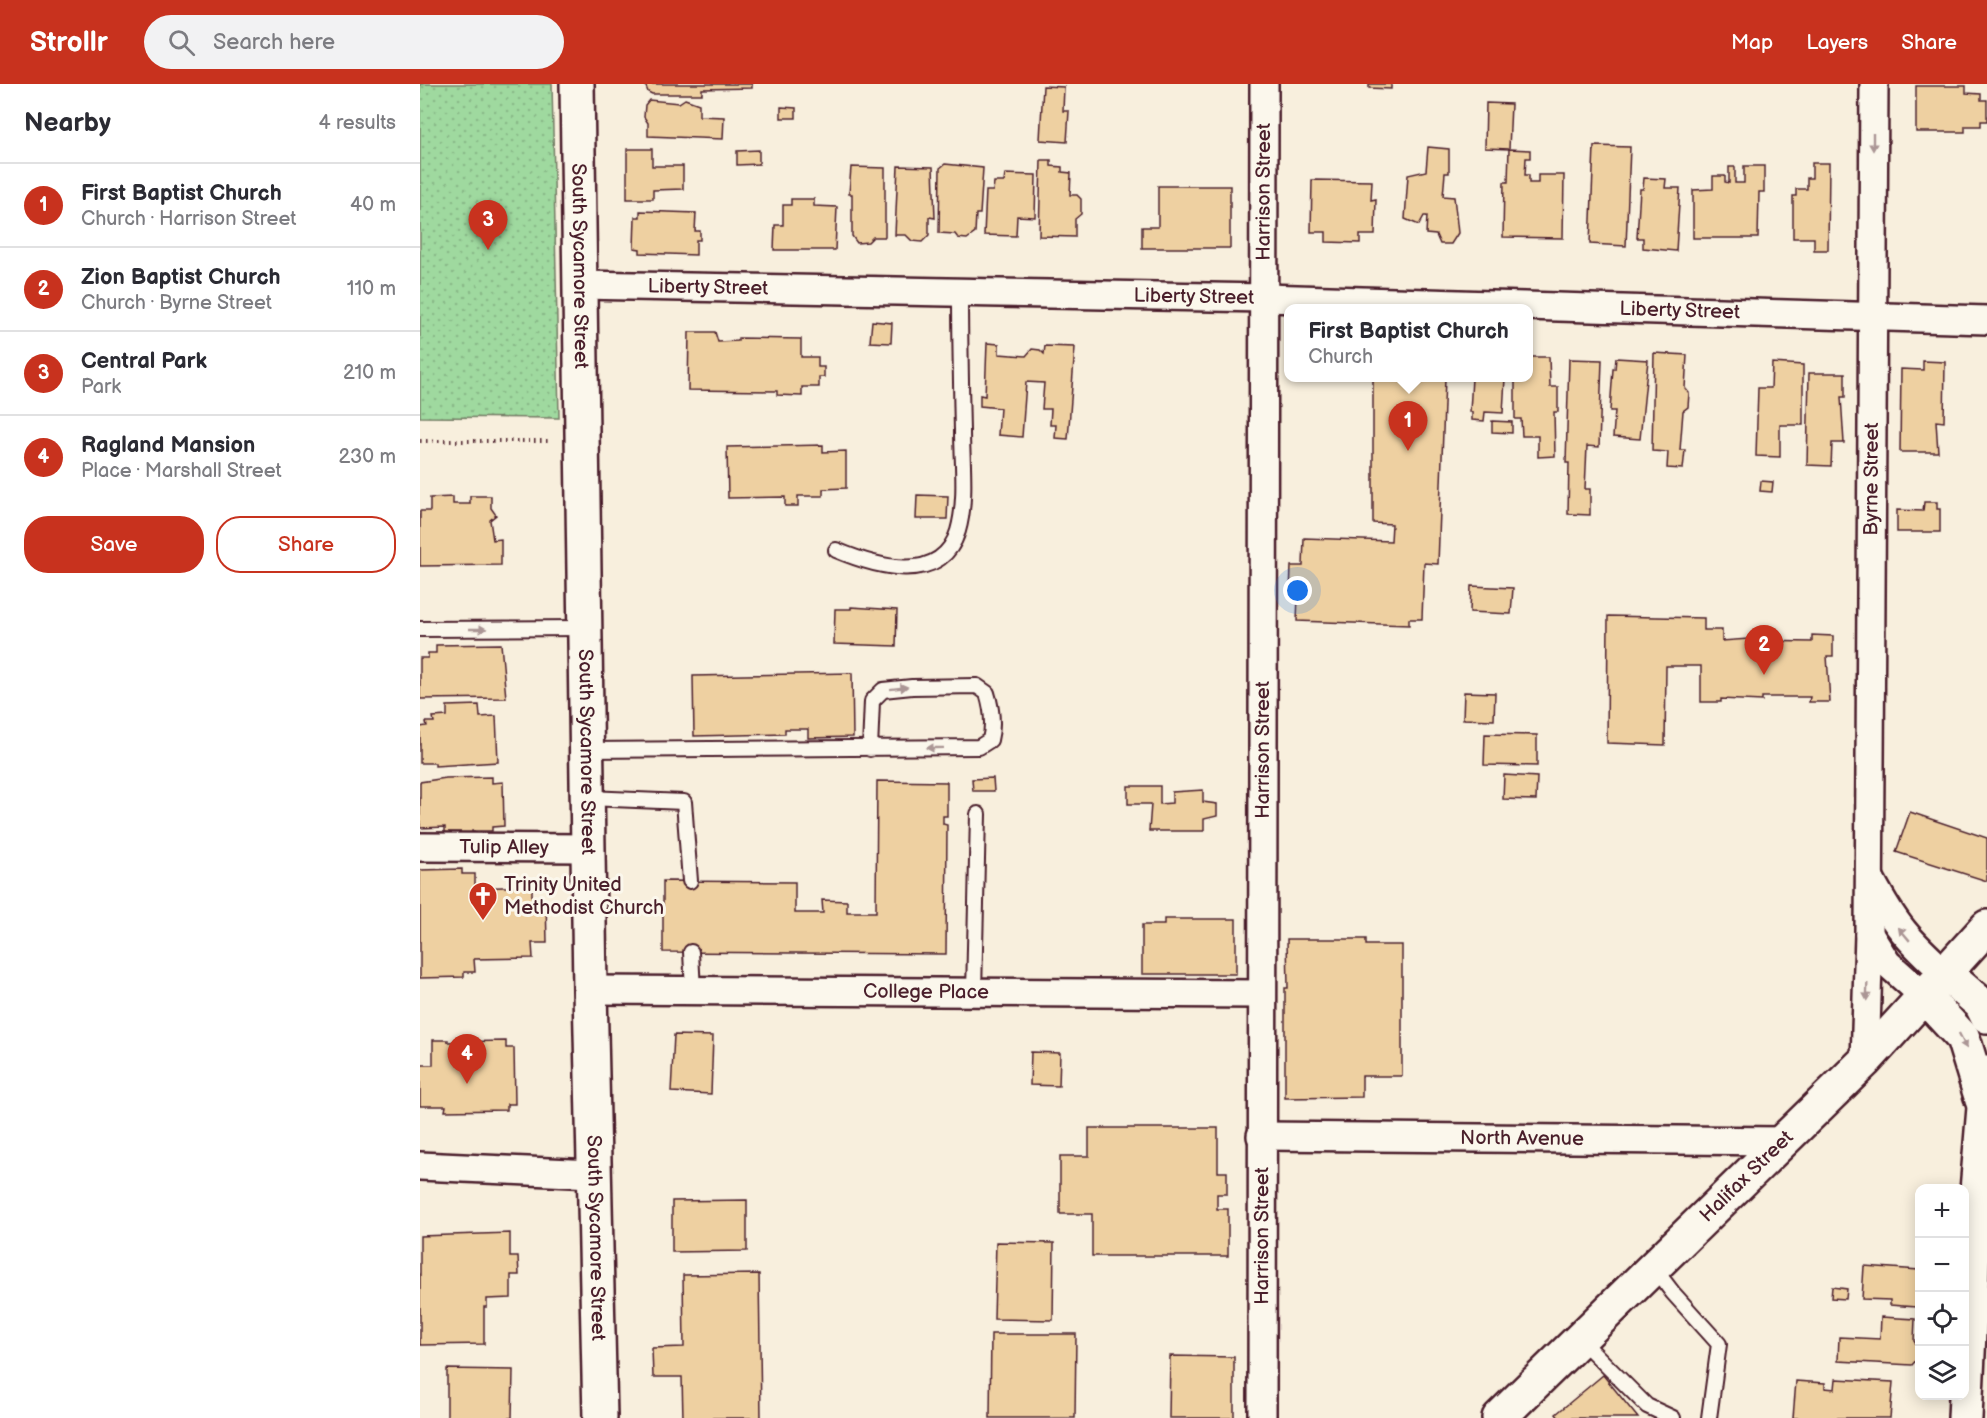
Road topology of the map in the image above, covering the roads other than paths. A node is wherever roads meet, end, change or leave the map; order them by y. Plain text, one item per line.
1 (578, 84) edge
2 (1264, 84) edge
3 (1874, 84) edge
4 (580, 285) junction
5 (960, 294) junction
6 (1264, 298) junction
7 (1447, 304) edge
8 (1533, 307) edge
9 (1874, 318) junction
10 (1987, 320) edge
11 (836, 550) dead end
12 (585, 628) junction
13 (420, 629) edge
14 (870, 749) junction
15 (587, 750) junction
16 (588, 798) junction
17 (978, 814) dead end
18 (420, 847) edge
19 (588, 848) junction
20 (1869, 875) junction
21 (690, 881) dead end
22 (1987, 927) edge
23 (1869, 934) junction
24 (691, 952) dead end
25 (1935, 986) junction
26 (590, 990) junction
27 (693, 991) junction
28 (974, 993) junction
29 (1262, 994) junction
30 (1987, 1016) edge
31 (1865, 1061) junction
32 (1987, 1072) edge
33 (1983, 1106) junction
34 (1261, 1136) junction
35 (1784, 1141) junction
36 (420, 1166) edge
37 (593, 1174) junction
38 (1981, 1226) edge
39 (1654, 1268) junction
40 (1580, 1339) junction
41 (600, 1418) edge
42 (1262, 1418) edge
43 (1498, 1418) edge
44 (1673, 1418) edge
45 (1709, 1418) edge
46 (1965, 1418) edge

1 - 4 main road, South Sycamore Street
2 - 6 street, Harrison Street
3 -> 9 street, Byrne Street
4 - 5 street, Liberty Street
4 - 12 main road, South Sycamore Street
5 - 6 street, Liberty Street
5 - 11 lane
6 - 7 street, Liberty Street
6 - 29 street, Harrison Street
8 - 9 street, Liberty Street
9 - 10 street, Liberty Street
9 - 20 street, Byrne Street
13 -> 12 lane
12 - 15 main road, South Sycamore Street
14 -> 14 lane
14 - 15 lane
15 - 16 main road, South Sycamore Street
16 - 19 main road, South Sycamore Street
16 - 21 lane
17 - 28 lane
18 - 19 street, Tulip Alley
19 - 26 main road, South Sycamore Street
20 - 23 street, Byrne Street
25 -> 20 street, Byrne Street
22 - 25 main road, Halifax Street
23 - 25 street
23 -> 31 street, Byrne Street
24 - 27 lane
25 - 30 main road
25 - 31 main road, Halifax Street
25 -> 33 main road
26 - 27 street, College Place
26 - 37 main road, South Sycamore Street
27 - 28 street, College Place
28 - 29 street, College Place
29 - 34 street, Harrison Street
31 - 35 main road, Halifax Street
32 - 33 main road
33 - 38 main road
34 - 35 street, North Avenue
34 - 42 street, Harrison Street
35 - 39 main road, Halifax Street
36 - 37 street
37 - 41 main road, South Sycamore Street
38 - 46 main road
39 - 40 main road, Halifax Street
39 - 45 lane
40 - 43 main road, Halifax Street
40 - 44 lane

